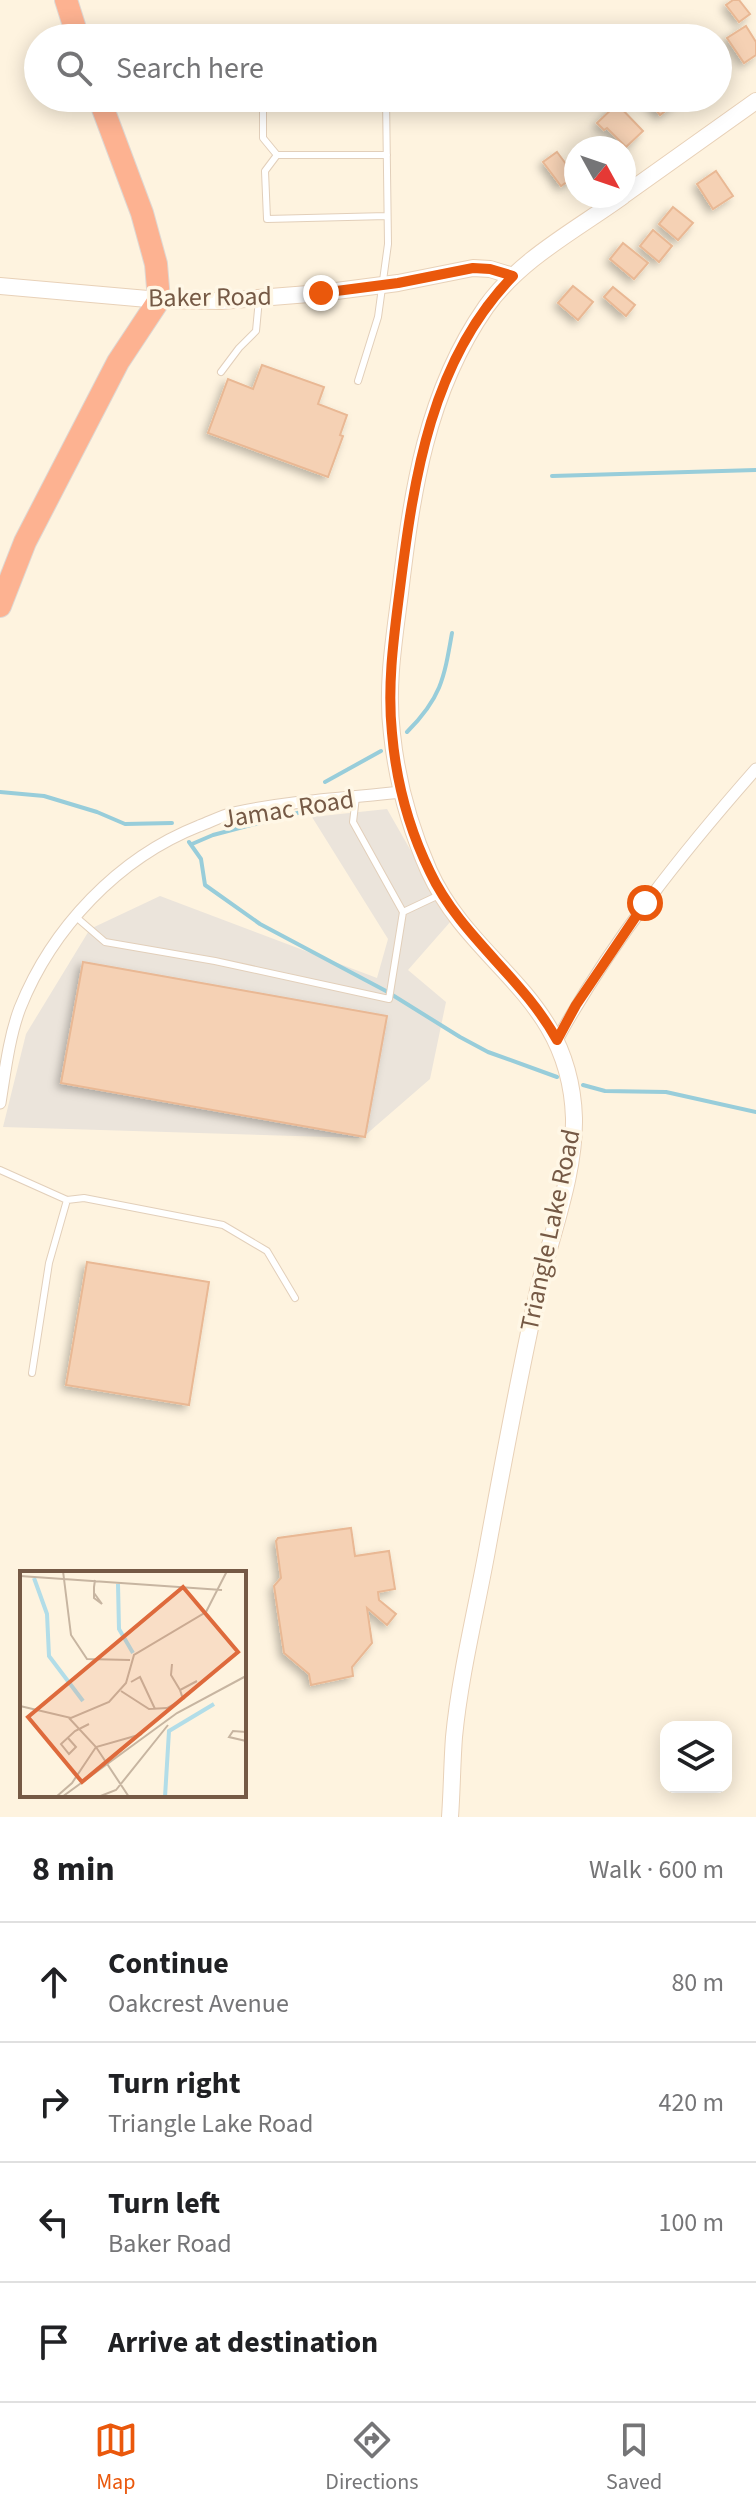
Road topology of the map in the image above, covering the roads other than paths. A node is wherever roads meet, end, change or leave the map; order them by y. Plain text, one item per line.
1 (66, 0) edge
2 (74, 24) edge
3 (756, 101) edge
4 (104, 112) edge
5 (263, 112) edge
6 (386, 112) edge
7 (277, 155) junction
8 (387, 155) junction
9 (636, 187) edge
10 (607, 208) edge
11 (387, 216) junction
12 (513, 276) junction
13 (382, 285) junction
14 (0, 286) edge
15 (259, 299) junction
16 (159, 300) junction
17 (221, 372) dead end
18 (358, 381) dead end
19 (0, 606) edge
20 (756, 769) edge
21 (402, 792) junction
22 (356, 797) junction
23 (442, 893) junction
24 (403, 912) junction
25 (76, 917) junction
26 (557, 1040) junction
27 (0, 1103) edge
28 (0, 1170) edge
29 (67, 1200) junction
30 (295, 1298) dead end
31 (32, 1373) dead end
32 (450, 1817) edge

1 - 2 highway
3 - 9 street, Triangle Lake Road
4 - 16 highway
5 - 7 lane
6 - 8 lane
7 - 8 lane
7 - 11 lane
8 - 11 lane
10 - 12 street, Triangle Lake Road
11 - 13 lane
12 - 13 street, Baker Road
12 - 21 street, Triangle Lake Road
13 - 15 street, Baker Road
13 - 18 lane
14 - 16 street, Baker Road
15 - 16 street, Baker Road
15 - 17 lane
16 - 19 highway
20 - 26 street
21 - 22 street, Jamac Road
21 - 23 street, Triangle Lake Road
22 - 24 lane
22 - 25 street, Jamac Road
23 - 24 lane
23 - 26 street, Triangle Lake Road
24 - 25 lane
25 - 27 street, Jamac Road
26 - 32 street, Triangle Lake Road
28 - 29 lane
29 - 30 lane
29 - 31 lane

